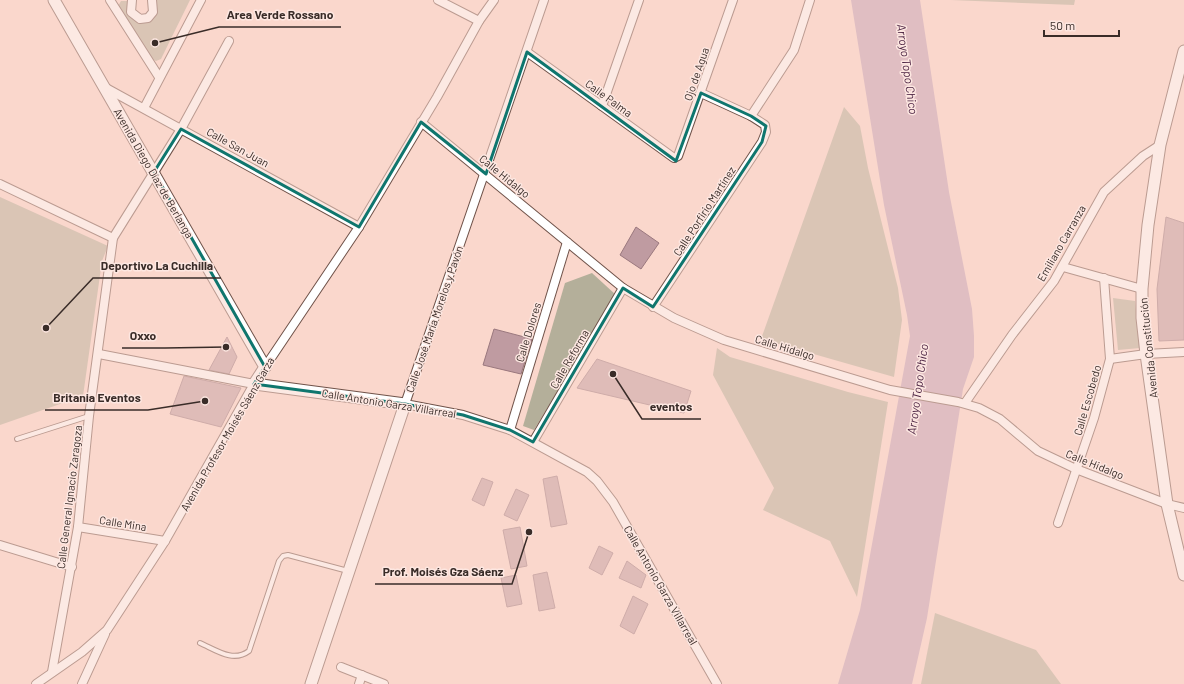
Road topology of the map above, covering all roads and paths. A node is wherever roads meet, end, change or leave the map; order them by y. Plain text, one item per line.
1 (54, 0) edge
2 (110, 0) edge
3 (132, 0) edge
4 (152, 0) edge
5 (201, 0) edge
6 (438, 0) edge
7 (544, 0) edge
8 (639, 0) edge
9 (733, 0) edge
10 (810, 0) edge
11 (492, 1) edge
12 (479, 21) junction
13 (229, 41) dead end
14 (1184, 51) edge
15 (527, 52) junction
16 (159, 77) junction
17 (106, 88) junction
18 (701, 94) junction
19 (602, 106) junction
20 (144, 108) junction
21 (751, 116) junction
22 (421, 122) junction
23 (181, 129) junction
24 (1160, 145) junction
25 (678, 156) joint
26 (154, 172) junction
27 (486, 174) junction
28 (0, 184) edge
29 (359, 226) junction
30 (113, 238) junction
31 (567, 242) junction
32 (1063, 267) junction
33 (1104, 278) junction
34 (623, 288) junction
35 (1142, 289) junction
36 (653, 308) junction
37 (1184, 352) edge
38 (99, 354) junction
39 (1146, 354) junction
40 (1110, 359) junction
41 (265, 367) junction
42 (254, 384) junction
43 (962, 403) junction
44 (405, 404) junction
45 (89, 416) junction
46 (510, 430) junction
47 (17, 439) dead end
48 (533, 442) junction
49 (1076, 469) junction
50 (1167, 504) junction
51 (1184, 508) edge
52 (1058, 523) dead end
53 (78, 527) junction
54 (165, 541) junction
55 (0, 545) edge
56 (72, 567) junction
57 (350, 571) junction
58 (1184, 575) edge
59 (107, 630) junction
60 (200, 642) dead end
61 (341, 666) dead end
62 (52, 672) junction
63 (362, 675) junction
64 (36, 684) edge
65 (82, 684) edge
66 (311, 684) edge
67 (359, 684) edge
68 (384, 684) edge
69 (717, 684) edge

1 - 17 street, Avenida Diego Díaz de Berlanga
2 - 16 street
3 - 4 street
5 - 16 street
6 - 12 street
7 - 15 street, Calle José María Morelos y Pavón
8 - 19 street
9 - 18 street, Ojo de Agua
10 - 21 street
11 - 12 street, Avenida Profesor Moisés Sáenz Garza
12 - 22 street, Avenida Profesor Moisés Sáenz Garza
13 - 23 street, Calle General Ignacio Zaragoza
14 - 24 street, Avenida Constitución
15 - 19 street, Calle Palma
15 - 27 street, Calle José María Morelos y Pavón
16 - 20 street
17 - 20 street, Calle San Juan
17 - 26 street, Avenida Diego Díaz de Berlanga
18 - 21 street
18 - 25 street, Ojo de Agua
19 - 25 street, Calle Palma
20 - 23 street, Calle San Juan
21 - 36 street, Calle Porfirio Martínez
22 - 27 street, Calle Hidalgo
22 - 29 street, Avenida Profesor Moisés Sáenz Garza
23 - 26 street, Calle General Ignacio Zaragoza
23 - 29 street, Calle San Juan
24 - 32 street, Emiliano Carranza
24 - 35 street, Avenida Constitución
26 - 30 street, Calle General Ignacio Zaragoza
26 - 41 street, Avenida Diego Díaz de Berlanga
27 - 31 street, Calle Hidalgo
27 - 44 street, Calle José María Morelos y Pavón
28 - 30 street
29 - 41 street, Avenida Profesor Moisés Sáenz Garza
30 - 38 street, Calle General Ignacio Zaragoza
31 - 34 street, Calle Hidalgo
31 - 46 street, Calle Dolores
32 - 33 street
32 - 43 street, Emiliano Carranza
33 - 35 street
33 - 40 street, Calle Escobedo
34 - 36 street, Calle Hidalgo
34 - 48 street, Calle Reforma
35 - 39 street, Avenida Constitución
36 - 43 street, Calle Hidalgo
37 - 39 street
38 - 42 street, Calle Antonio Garza Villarreal
38 - 45 street, Calle General Ignacio Zaragoza
39 - 40 street
39 - 50 street, Avenida Constitución
40 - 49 street, Calle Escobedo
41 - 42 street, Avenida Profesor Moisés Sáenz Garza
42 - 44 street, Calle Antonio Garza Villarreal
42 - 54 street, Avenida Profesor Moisés Sáenz Garza
43 - 49 street, Calle Hidalgo
44 - 46 street, Calle Antonio Garza Villarreal
44 - 57 street, Calle José María Morelos y Pavón
45 - 47 lane
45 - 53 street, Calle General Ignacio Zaragoza
46 - 48 street, Calle Antonio Garza Villarreal
48 - 69 street, Calle Antonio Garza Villarreal
49 - 50 street, Calle Hidalgo
49 - 52 street, Calle Escobedo
50 - 51 street, Calle Hidalgo
50 - 58 street, Avenida Constitución
53 - 54 street, Calle Mina
53 - 56 street, Calle General Ignacio Zaragoza
54 - 59 street, Avenida Profesor Moisés Sáenz Garza
55 - 56 street
56 - 62 street, Calle General Ignacio Zaragoza
57 - 60 lane
57 - 66 street, Calle José María Morelos y Pavón
59 - 62 street, Avenida Profesor Moisés Sáenz Garza
59 - 65 street
61 - 63 street
62 - 64 street, Avenida Profesor Moisés Sáenz Garza
63 - 67 street
63 - 68 street

